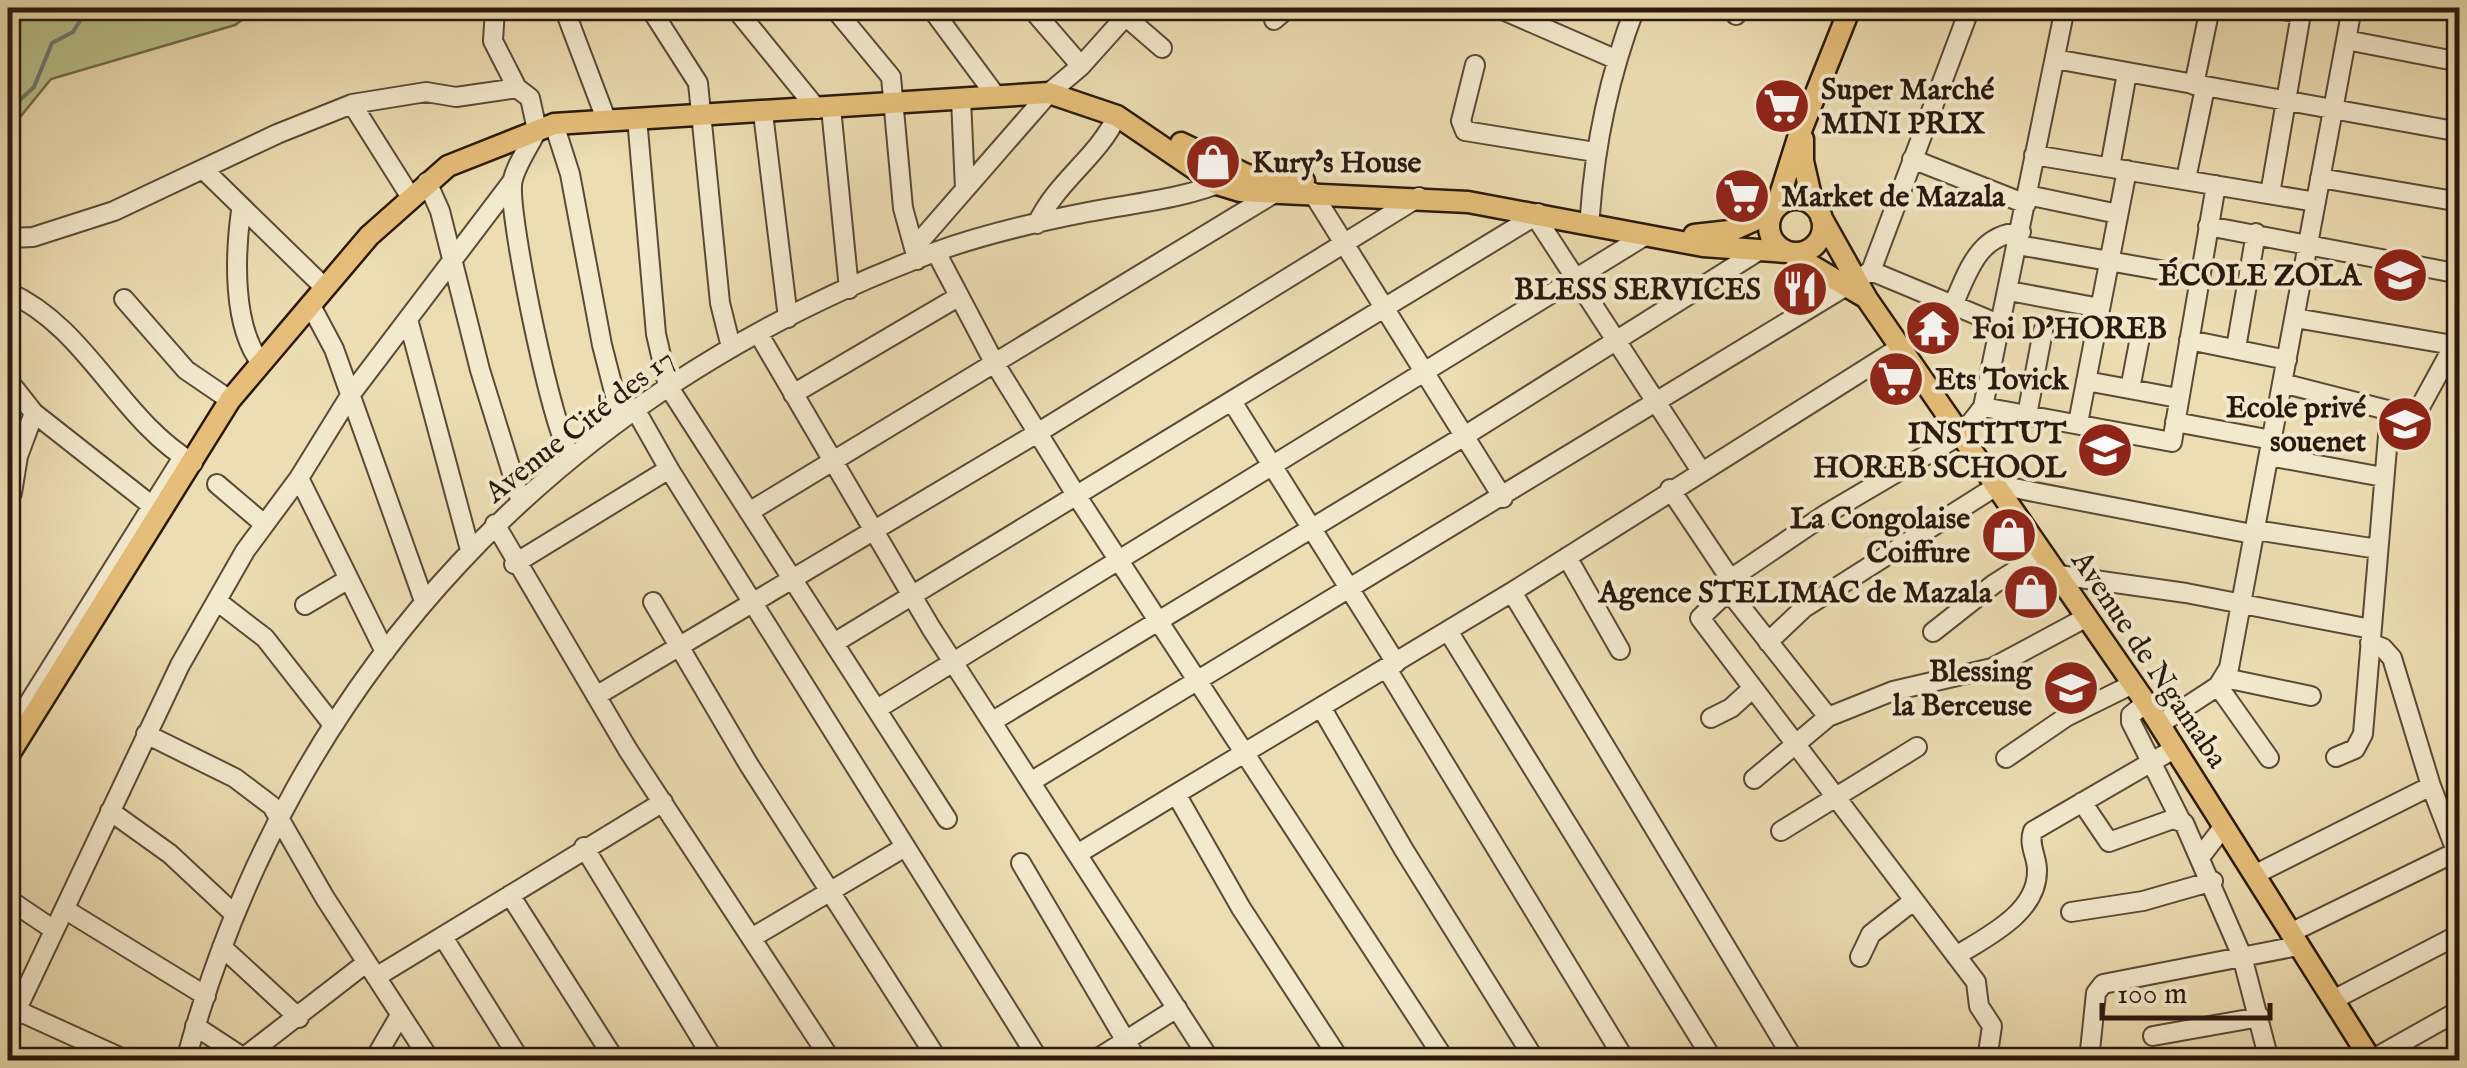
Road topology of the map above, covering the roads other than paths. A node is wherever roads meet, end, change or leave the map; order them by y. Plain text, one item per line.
1 (495, 8) edge
2 (564, 8) edge
3 (650, 8) edge
4 (736, 8) edge
5 (834, 8) edge
6 (931, 8) edge
7 (1031, 8) edge
8 (1498, 8) edge
9 (1636, 8) edge
10 (1850, 8) edge
11 (1970, 8) edge
12 (2066, 8) edge
13 (2210, 8) edge
14 (2270, 8) edge
15 (2352, 8) edge
16 (2302, 10) edge
17 (1129, 12) edge
18 (2346, 40) junction
19 (1162, 48) dead end
20 (1616, 59) junction
21 (2055, 59) junction
22 (2460, 62) edge
23 (1475, 65) dead end
24 (1081, 66) junction
25 (2127, 73) junction
26 (2199, 86) junction
27 (518, 88) junction
28 (1049, 93) junction
29 (996, 96) junction
30 (961, 99) junction
31 (2287, 101) junction
32 (895, 103) junction
33 (352, 104) junction
34 (824, 108) junction
35 (2332, 108) junction
36 (763, 113) junction
37 (705, 116) junction
38 (1118, 116) junction
39 (637, 118) junction
40 (606, 119) junction
41 (1804, 122) junction
42 (546, 127) junction
43 (2460, 132) edge
44 (1594, 152) junction
45 (2034, 155) junction
46 (1912, 159) junction
47 (2119, 169) junction
48 (204, 170) junction
49 (2320, 178) junction
50 (2186, 179) junction
51 (1244, 180) junction
52 (427, 182) junction
53 (511, 183) junction
54 (1217, 184) junction
55 (2216, 185) junction
56 (965, 190) junction
57 (1312, 192) junction
58 (1273, 194) junction
59 (2270, 194) junction
60 (410, 196) junction
61 (1169, 197) junction
62 (1418, 197) junction
63 (2027, 200) junction
64 (2316, 202) junction
65 (2460, 202) edge
66 (241, 210) junction
67 (1774, 210) junction
68 (1817, 211) junction
69 (1537, 214) junction
70 (2118, 214) junction
71 (1590, 216) junction
72 (1037, 224) junction
73 (2208, 226) junction
74 (2256, 233) junction
75 (1643, 237) junction
76 (8, 238) edge
77 (2019, 239) junction
78 (1346, 243) junction
79 (2308, 246) junction
80 (936, 252) junction
81 (1756, 252) junction
82 (1790, 253) junction
83 (916, 254) junction
84 (452, 260) junction
85 (2109, 261) junction
86 (2460, 274) edge
87 (1858, 278) junction
88 (2199, 278) junction
89 (1577, 279) junction
90 (848, 289) junction
91 (2008, 291) junction
92 (8, 292) edge
93 (317, 295) junction
94 (958, 297) junction
95 (124, 300) dead end
96 (1952, 305) junction
97 (2100, 308) junction
98 (1388, 309) junction
99 (788, 318) junction
100 (2295, 318) junction
101 (408, 323) junction
102 (2001, 325) junction
103 (2142, 327) dead end
104 (2042, 331) dead end
105 (758, 333) junction
106 (2189, 340) junction
107 (2456, 340) edge
108 (1616, 341) junction
109 (1902, 346) junction
110 (731, 347) junction
111 (2236, 348) junction
112 (2287, 360) junction
113 (261, 363) junction
114 (995, 364) junction
115 (1426, 373) junction
116 (8, 380) edge
117 (2086, 381) junction
118 (2282, 383) junction
119 (668, 386) junction
120 (2130, 389) junction
121 (351, 394) junction
122 (793, 394) junction
123 (2178, 398) junction
124 (230, 400) junction
125 (1233, 403) junction
126 (1657, 404) junction
127 (1984, 407) junction
128 (34, 413) junction
129 (628, 414) junction
130 (2399, 414) junction
131 (2028, 415) junction
132 (2175, 422) junction
133 (2078, 423) junction
134 (1039, 432) junction
135 (1962, 434) junction
136 (1466, 435) junction
137 (2270, 448) junction
138 (572, 458) junction
139 (188, 460) junction
140 (833, 461) junction
141 (1273, 465) junction
142 (669, 469) junction
143 (1701, 470) junction
144 (2383, 477) junction
145 (299, 478) junction
146 (217, 484) dead end
147 (1998, 485) junction
148 (1670, 490) junction
149 (12, 493) dead end
150 (1078, 498) junction
151 (1503, 498) junction
152 (521, 502) junction
153 (151, 505) junction
154 (750, 512) junction
155 (264, 524) junction
156 (495, 524) junction
157 (1310, 528) junction
158 (2255, 530) junction
159 (872, 532) junction
160 (2378, 549) junction
161 (470, 550) junction
162 (2044, 553) junction
163 (1568, 557) junction
164 (1120, 561) junction
165 (514, 564) junction
166 (2060, 575) junction
167 (793, 579) junction
168 (347, 580) junction
169 (1728, 585) junction
170 (1350, 590) junction
171 (1512, 592) junction
172 (913, 597) junction
173 (424, 600) junction
174 (217, 601) junction
175 (653, 602) dead end
176 (753, 603) junction
177 (305, 605) dead end
178 (2240, 607) junction
179 (1158, 617) junction
180 (2088, 617) junction
181 (1448, 631) junction
182 (1934, 632) dead end
183 (2371, 636) junction
184 (1768, 642) junction
185 (834, 643) junction
186 (680, 647) junction
187 (1620, 650) dead end
188 (385, 652) junction
189 (953, 658) junction
190 (1391, 666) junction
191 (1197, 679) junction
192 (2222, 682) junction
193 (2133, 684) junction
194 (1753, 688) junction
195 (8, 692) edge
196 (596, 696) junction
197 (2311, 696) dead end
198 (2146, 703) junction
199 (25, 705) junction
200 (1322, 708) junction
201 (877, 709) junction
202 (1828, 717) junction
203 (1711, 718) dead end
204 (993, 721) junction
205 (2160, 724) junction
206 (333, 725) junction
207 (146, 734) junction
208 (8, 736) edge
209 (1798, 746) junction
210 (1918, 747) dead end
211 (2174, 749) junction
212 (1242, 753) junction
213 (8, 755) edge
214 (2336, 756) dead end
215 (2006, 758) dead end
216 (2270, 758) dead end
217 (2151, 763) junction
218 (1754, 778) dead end
219 (1032, 782) junction
220 (2431, 786) junction
221 (1176, 794) junction
222 (1833, 796) junction
223 (662, 802) junction
224 (2082, 802) junction
225 (110, 811) junction
226 (278, 818) junction
227 (947, 819) dead end
228 (2180, 819) junction
229 (2224, 826) junction
230 (1780, 831) dead end
231 (584, 847) junction
232 (905, 847) junction
233 (1078, 854) junction
234 (2201, 856) junction
235 (2458, 856) edge
236 (1021, 863) dead end
237 (2254, 875) junction
238 (2213, 881) junction
239 (830, 892) junction
240 (510, 895) junction
241 (8, 899) edge
242 (1912, 902) junction
243 (66, 910) junction
244 (232, 912) junction
245 (2070, 912) dead end
246 (54, 930) junction
247 (2460, 934) edge
248 (443, 937) junction
249 (754, 938) junction
250 (2294, 940) junction
251 (222, 946) junction
252 (1956, 956) junction
253 (2242, 956) junction
254 (1860, 957) dead end
255 (371, 970) junction
256 (206, 996) junction
257 (2332, 1000) junction
258 (14, 1008) junction
259 (1177, 1008) junction
260 (2460, 1010) edge
261 (399, 1017) junction
262 (2260, 1017) junction
263 (299, 1018) junction
264 (196, 1026) junction
265 (8, 1028) edge
266 (2153, 1036) dead end
267 (1126, 1041) junction
268 (245, 1059) edge
269 (126, 1060) edge
270 (186, 1060) edge
271 (374, 1060) edge
272 (430, 1060) edge
273 (520, 1060) edge
274 (615, 1060) edge
275 (714, 1060) edge
276 (832, 1060) edge
277 (938, 1060) edge
278 (1039, 1060) edge
279 (1095, 1060) edge
280 (1138, 1060) edge
281 (1210, 1060) edge
282 (1340, 1060) edge
283 (1445, 1060) edge
284 (1535, 1060) edge
285 (1625, 1060) edge
286 (1713, 1060) edge
287 (1794, 1060) edge
288 (1987, 1060) edge
289 (2088, 1060) edge
290 (2269, 1060) edge
291 (2371, 1060) edge

1 - 27 street
2 - 40 street
3 - 37 street
4 - 34 street
5 - 32 street
6 - 29 street
7 - 24 street
8 - 20 street
9 - 20 street
10 - 41 main road
11 - 46 street
12 - 21 street
13 - 26 street
14 - 16 street
15 - 18 street
16 - 31 street
17 - 19 street
17 - 24 street
18 - 22 street
18 - 35 street
20 - 44 street
21 - 25 street
21 - 45 street
23 - 44 street
24 - 28 street
25 - 26 street
25 - 47 street
26 - 31 street
26 - 50 street
27 - 33 street
27 - 42 street
28 - 29 main road
28 - 38 main road
28 - 56 street
29 - 30 main road
30 - 32 main road
30 - 56 street
31 - 35 street
31 - 59 street
32 - 34 main road
32 - 83 street
33 - 48 street
33 - 60 street
34 - 36 main road
34 - 90 street
35 - 43 street
35 - 49 street
36 - 37 main road
36 - 99 street
37 - 39 main road
37 - 110 street
38 - 51 main road
38 - 54 main road
38 - 72 street
39 - 40 main road
39 - 119 street
40 - 42 main road
41 - 67 main road
41 - 68 main road, Avenue de Ngamaba
42 - 52 main road
42 - 53 street
42 - 129 street
44 - 71 street
45 - 47 street
45 - 63 street
46 - 63 street
46 - 87 street
47 - 50 street
47 - 70 street
48 - 66 street
48 - 76 street
49 - 64 street
49 - 65 street
50 - 55 street
51 - 54 main road
51 - 58 main road
51 - 61 street
51 - 71 main road
52 - 60 main road
52 - 84 street
53 - 84 street
53 - 138 street
54 - 61 street
55 - 59 street
55 - 73 street
56 - 83 street
57 - 58 main road
57 - 62 main road
57 - 78 street
58 - 114 street
59 - 64 street
60 - 93 main road
61 - 72 street, Avenue Cité des 17
62 - 69 main road
62 - 78 street
63 - 70 street
63 - 77 street
64 - 79 street
66 - 93 street
66 - 113 street
67 - 68 main road
67 - 71 main road
67 - 82 main road
68 - 82 main road
68 - 87 main road, Avenue de Ngamaba
69 - 75 main road
69 - 89 street
69 - 98 street
70 - 85 street
72 - 80 street, Avenue Cité des 17
73 - 74 street
73 - 88 street
74 - 79 street
74 - 111 street
75 - 81 main road
75 - 89 street
77 - 85 street
77 - 91 street
77 - 96 street
78 - 98 street
78 - 134 street
79 - 86 street
79 - 100 street
80 - 83 street, Avenue Cité des 17
80 - 94 street
81 - 82 main road
81 - 108 street
82 - 87 main road, Avenue de Ngamaba
83 - 90 street, Avenue Cité des 17
84 - 101 street
84 - 152 street
85 - 88 street
85 - 97 street
87 - 96 street
87 - 109 main road, Avenue de Ngamaba
87 - 126 street
88 - 106 street
89 - 108 street
89 - 115 street
90 - 99 street, Avenue Cité des 17
91 - 97 street
91 - 102 street
92 - 139 street
93 - 113 main road
93 - 121 street
94 - 114 street
94 - 122 street
95 - 124 street
96 - 102 street
97 - 117 street
98 - 115 street
98 - 125 street
99 - 105 street, Avenue Cité des 17
100 - 107 street
100 - 112 street
101 - 121 street
101 - 161 street
102 - 127 street
103 - 120 street
104 - 131 street
105 - 110 street, Avenue Cité des 17
105 - 122 street
106 - 111 street
106 - 123 street
107 - 130 street
108 - 126 street
108 - 136 street
109 - 135 main road, Avenue de Ngamaba
109 - 143 street
110 - 119 street, Avenue Cité des 17
111 - 112 street
112 - 118 street
113 - 124 main road
114 - 134 street
114 - 140 street
115 - 136 street
115 - 141 street
116 - 128 street
117 - 120 street
117 - 133 street
118 - 130 street
118 - 137 street
119 - 129 street, Avenue Cité des 17
119 - 154 street
120 - 123 street
121 - 145 street
121 - 173 street
122 - 140 street
123 - 132 street
124 - 139 main road
125 - 141 street
125 - 150 street
126 - 143 street
126 - 151 street
127 - 131 street
127 - 135 street
128 - 149 street
128 - 153 street
129 - 138 street, Avenue Cité des 17
129 - 142 street
130 - 144 street
131 - 133 street
132 - 133 street
132 - 137 street
134 - 150 street
134 - 159 street
135 - 147 main road, Avenue de Ngamaba
135 - 169 street
136 - 151 street
136 - 157 street
137 - 144 street
137 - 158 street
138 - 152 street, Avenue Cité des 17
139 - 153 street
139 - 213 main road
140 - 154 street
140 - 159 street
141 - 157 street
141 - 164 street
142 - 165 street
142 - 176 street
143 - 148 street
144 - 160 street
145 - 155 street
145 - 168 street
146 - 155 street
147 - 158 street
147 - 162 main road, Avenue de Ngamaba
147 - 184 street
148 - 163 street
148 - 169 street
150 - 164 street
150 - 172 street
151 - 170 street
152 - 156 street, Avenue Cité des 17
153 - 199 street
154 - 167 street
155 - 174 street
156 - 161 street, Avenue Cité des 17
156 - 165 street
157 - 170 street
157 - 179 street
158 - 160 street
158 - 178 street
159 - 167 street
159 - 172 street
160 - 183 street
161 - 173 street, Avenue Cité des 17
162 - 166 main road, Avenue de Ngamaba
162 - 182 street
163 - 171 street
163 - 187 street
164 - 179 street
164 - 189 street
165 - 196 street
166 - 178 street
166 - 180 main road, Avenue de Ngamaba
167 - 176 street
167 - 185 street
168 - 177 street
168 - 188 street
169 - 184 street
169 - 194 street
170 - 190 street
170 - 191 street
171 - 181 street
171 - 287 street
172 - 185 street
172 - 189 street
173 - 188 street, Avenue Cité des 17
174 - 206 street
174 - 207 street
175 - 186 street
176 - 186 street
176 - 232 street
178 - 183 street
178 - 192 street
179 - 191 street
179 - 204 street
180 - 193 main road, Avenue de Ngamaba
180 - 202 street
181 - 190 street
181 - 286 street
183 - 214 street
183 - 220 street
184 - 202 street
185 - 201 street
186 - 196 street
186 - 239 street
188 - 206 street, Avenue Cité des 17
189 - 201 street
189 - 204 street
190 - 200 street
190 - 285 street
191 - 212 street
191 - 219 street
192 - 197 street
192 - 205 street
192 - 216 street
193 - 198 main road, Avenue de Ngamaba
193 - 215 street
194 - 203 street
194 - 209 street
195 - 199 street
196 - 223 street
198 - 205 main road, Avenue de Ngamaba
198 - 217 street
199 - 208 street
200 - 212 street
200 - 284 street
201 - 227 street
202 - 209 street
204 - 219 street
205 - 211 main road, Avenue de Ngamaba
206 - 226 street, Avenue Cité des 17
207 - 225 street
207 - 226 street
209 - 218 street
209 - 222 street
210 - 222 street
211 - 217 street
211 - 229 main road, Avenue de Ngamaba
212 - 221 street
212 - 283 street
217 - 224 street
217 - 228 street
219 - 233 street
220 - 235 street
220 - 237 street
221 - 233 street
221 - 282 street
222 - 230 street
222 - 242 street
223 - 231 street
223 - 249 street
224 - 228 street
224 - 252 street
225 - 243 street
225 - 244 street
226 - 244 street, Avenue Cité des 17
226 - 255 street
228 - 234 street
229 - 234 street
229 - 237 main road, Avenue de Ngamaba
231 - 240 street
231 - 275 street
232 - 239 street
232 - 278 street
233 - 259 street
234 - 238 street
235 - 250 street
236 - 267 street
237 - 250 main road, Avenue de Ngamaba
238 - 245 street
238 - 253 street
239 - 249 street
239 - 277 street
240 - 248 street
240 - 274 street
241 - 246 street
242 - 252 street
242 - 254 street
243 - 246 street
243 - 256 street
244 - 251 street, Avenue Cité des 17
246 - 258 street
247 - 257 street
248 - 255 street
248 - 273 street
249 - 276 street
250 - 253 street
250 - 257 main road, Avenue de Ngamaba
251 - 256 street, Avenue Cité des 17
251 - 263 street
252 - 288 street
253 - 262 street
253 - 289 street
255 - 261 street
255 - 263 street
256 - 264 street, Avenue Cité des 17
257 - 291 main road, Avenue de Ngamaba
258 - 265 street
258 - 269 street
259 - 267 street
259 - 281 street
260 - 291 street
261 - 271 street
261 - 272 street
262 - 266 street
262 - 290 street
263 - 268 street
264 - 268 street
264 - 270 street, Avenue Cité des 17
267 - 279 street
267 - 280 street

